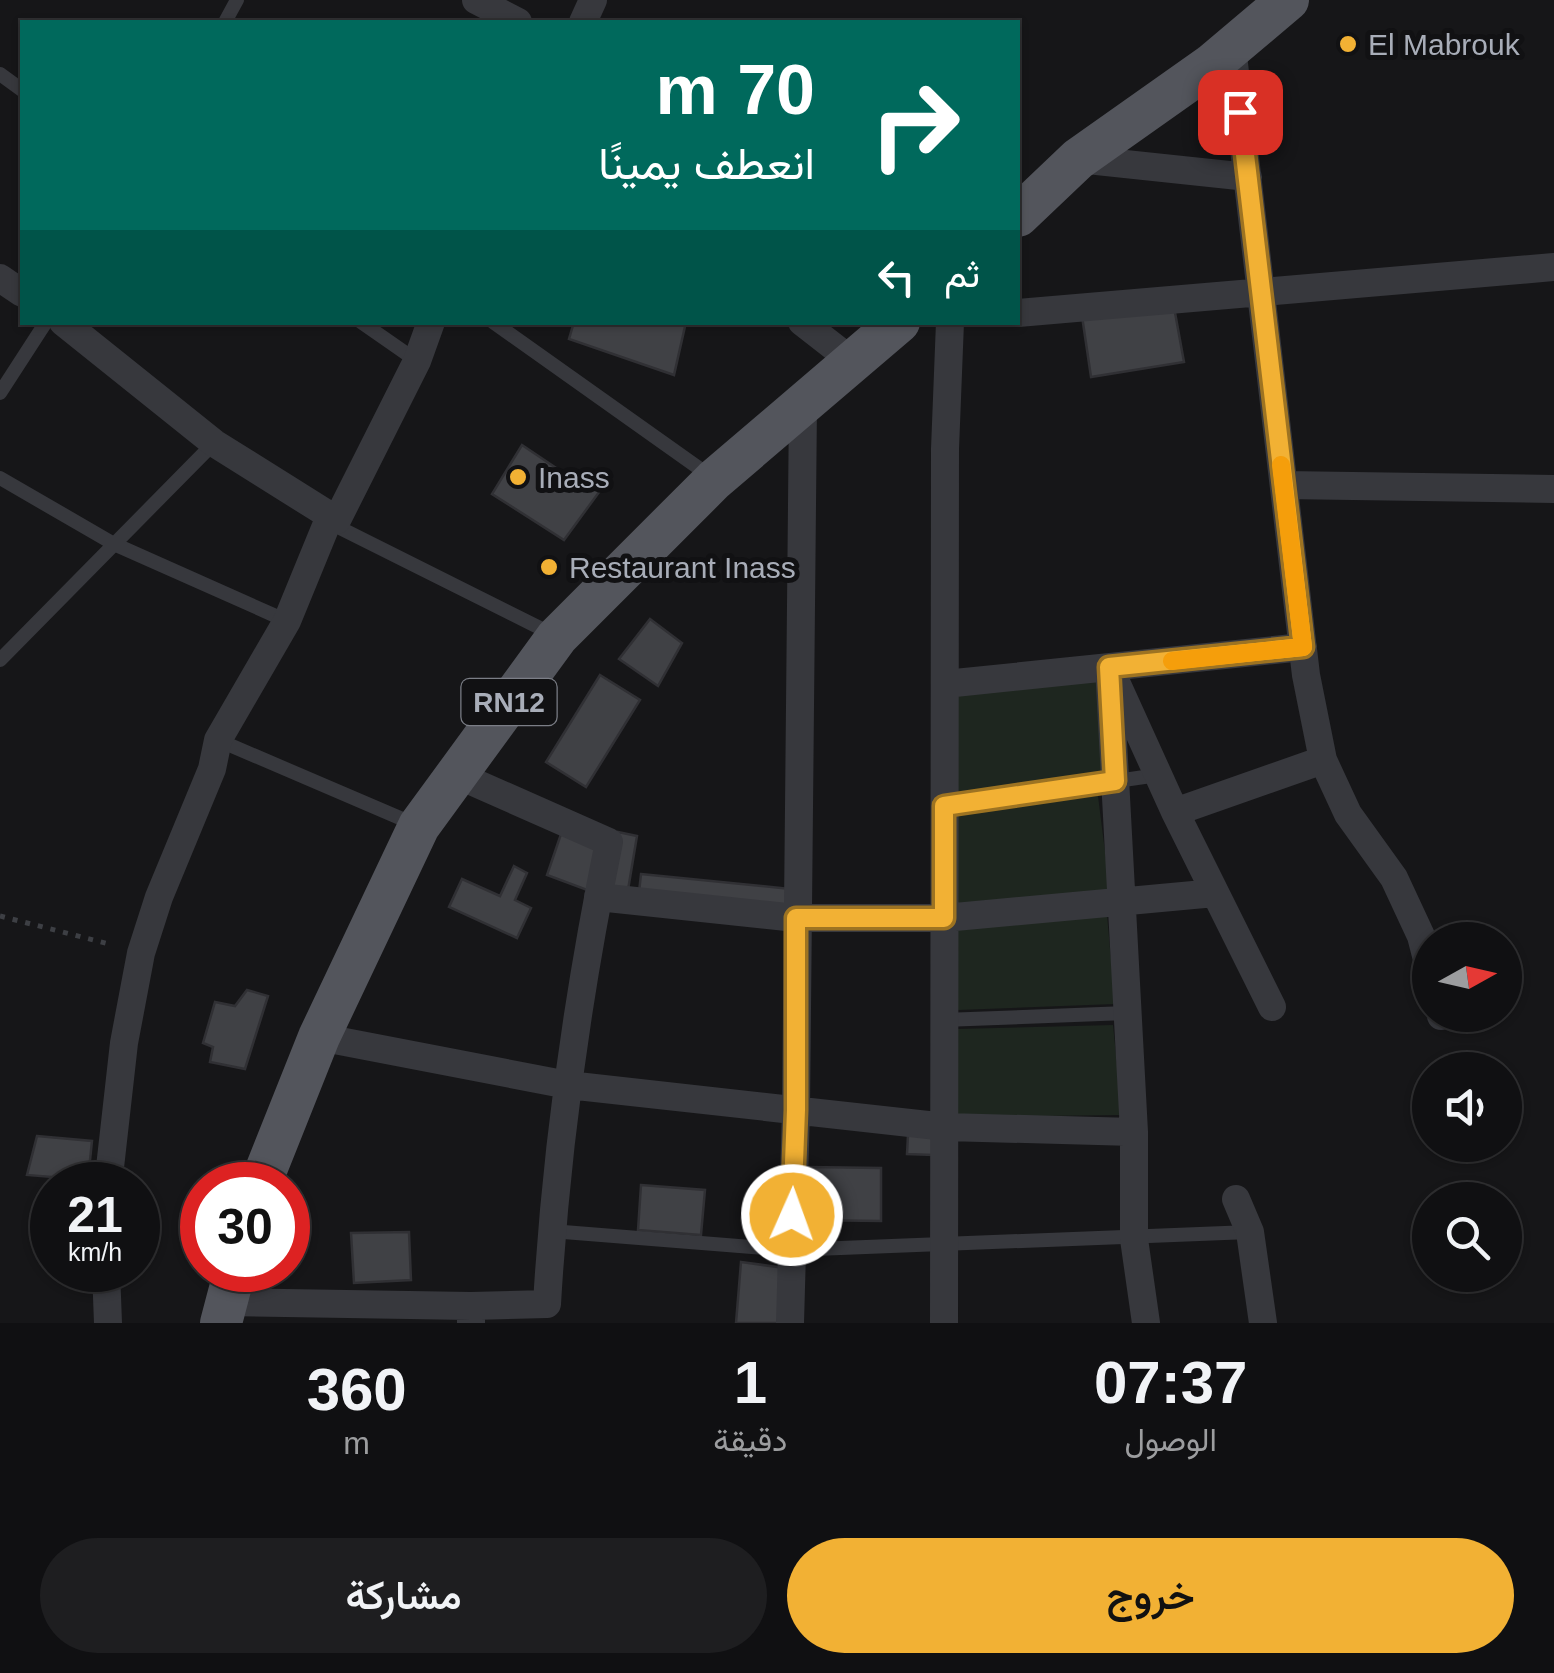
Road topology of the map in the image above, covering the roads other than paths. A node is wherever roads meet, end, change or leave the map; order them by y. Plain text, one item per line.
1 (476, 0) edge
2 (1288, 0) edge
3 (514, 20) edge
4 (1232, 47) junction
5 (1078, 159) junction
6 (1248, 177) junction
7 (1020, 214) edge
8 (1554, 268) edge
9 (1261, 292) junction
10 (1020, 313) edge
11 (44, 325) edge
12 (68, 325) edge
13 (365, 325) edge
14 (431, 325) edge
15 (498, 325) edge
16 (806, 325) edge
17 (895, 325) edge
18 (950, 325) edge
19 (417, 361) junction
20 (852, 362) junction
21 (0, 393) edge
22 (802, 404) junction
23 (214, 443) junction
24 (0, 478) edge
25 (714, 480) junction
26 (1284, 485) junction
27 (1554, 489) edge
28 (332, 521) junction
29 (114, 544) junction
30 (287, 621) junction
31 (557, 637) junction
32 (1303, 647) junction
33 (0, 660) edge
34 (1109, 667) junction
35 (944, 684) junction
36 (218, 740) junction
37 (1323, 760) junction
38 (455, 774) junction
39 (1158, 774) junction
40 (1115, 781) junction
41 (944, 806) junction
42 (1175, 812) junction
43 (419, 826) junction
44 (1215, 893) junction
45 (598, 897) junction
46 (1121, 902) junction
47 (796, 918) junction
48 (944, 918) junction
49 (1414, 922) edge
50 (1272, 1007) dead end
51 (1127, 1013) junction
52 (944, 1020) junction
53 (319, 1037) junction
54 (568, 1085) junction
55 (796, 1110) junction
56 (946, 1127) junction
57 (1134, 1132) junction
58 (111, 1162) edge
59 (269, 1162) edge
60 (1236, 1199) dead end
61 (551, 1231) junction
62 (1250, 1232) junction
63 (1134, 1238) junction
64 (944, 1245) junction
65 (790, 1250) junction
66 (107, 1292) edge
67 (228, 1298) edge
68 (471, 1314) edge
69 (108, 1323) edge
70 (790, 1323) edge
71 (944, 1323) edge
72 (1146, 1323) edge
73 (1263, 1323) edge

1 - 3 street
2 - 4 main road
4 - 5 main road
4 - 6 street
5 - 6 street
5 - 7 main road
6 - 9 street
8 - 9 street
9 - 10 street
9 - 26 street
11 - 21 lane
12 - 23 street
13 - 19 lane
14 - 19 street
15 - 25 lane
16 - 20 street
17 - 20 main road, RN12
18 - 35 street
19 - 28 street
20 - 22 main road, RN12
22 - 25 main road, RN12
22 - 47 street
23 - 28 street
23 - 29 lane
24 - 29 lane
25 - 31 main road, RN12
26 - 27 street
26 - 32 street
28 - 30 street
28 - 31 lane
29 - 30 lane
29 - 33 lane
30 - 36 street
31 - 38 main road, RN12
32 - 34 street
32 - 37 street
34 - 35 street
34 - 39 street
34 - 40 street
35 - 41 street
36 - 43 lane
36 - 58 street
37 - 42 street
37 - 49 street
38 - 43 main road, RN12
38 - 45 street
39 - 40 lane
39 - 42 street
40 - 41 lane
40 - 46 street
41 - 48 street
42 - 44 street
43 - 53 main road, RN12
44 - 46 street
44 - 50 street
45 - 47 street
45 - 54 street
46 - 48 street
46 - 51 street
47 - 48 street
47 - 55 street
48 - 52 street
51 - 52 lane
51 - 57 street
52 - 56 street
53 - 54 street
53 - 59 main road, RN12
54 - 55 street
54 - 61 street
55 - 56 street
55 - 65 street
56 - 57 street
56 - 64 street
57 - 63 street
60 - 62 street
61 - 65 lane
61 - 68 street
62 - 63 lane
62 - 73 street
63 - 64 lane
63 - 72 street
64 - 65 lane
64 - 71 street
65 - 70 street
66 - 69 street
67 - 68 street

